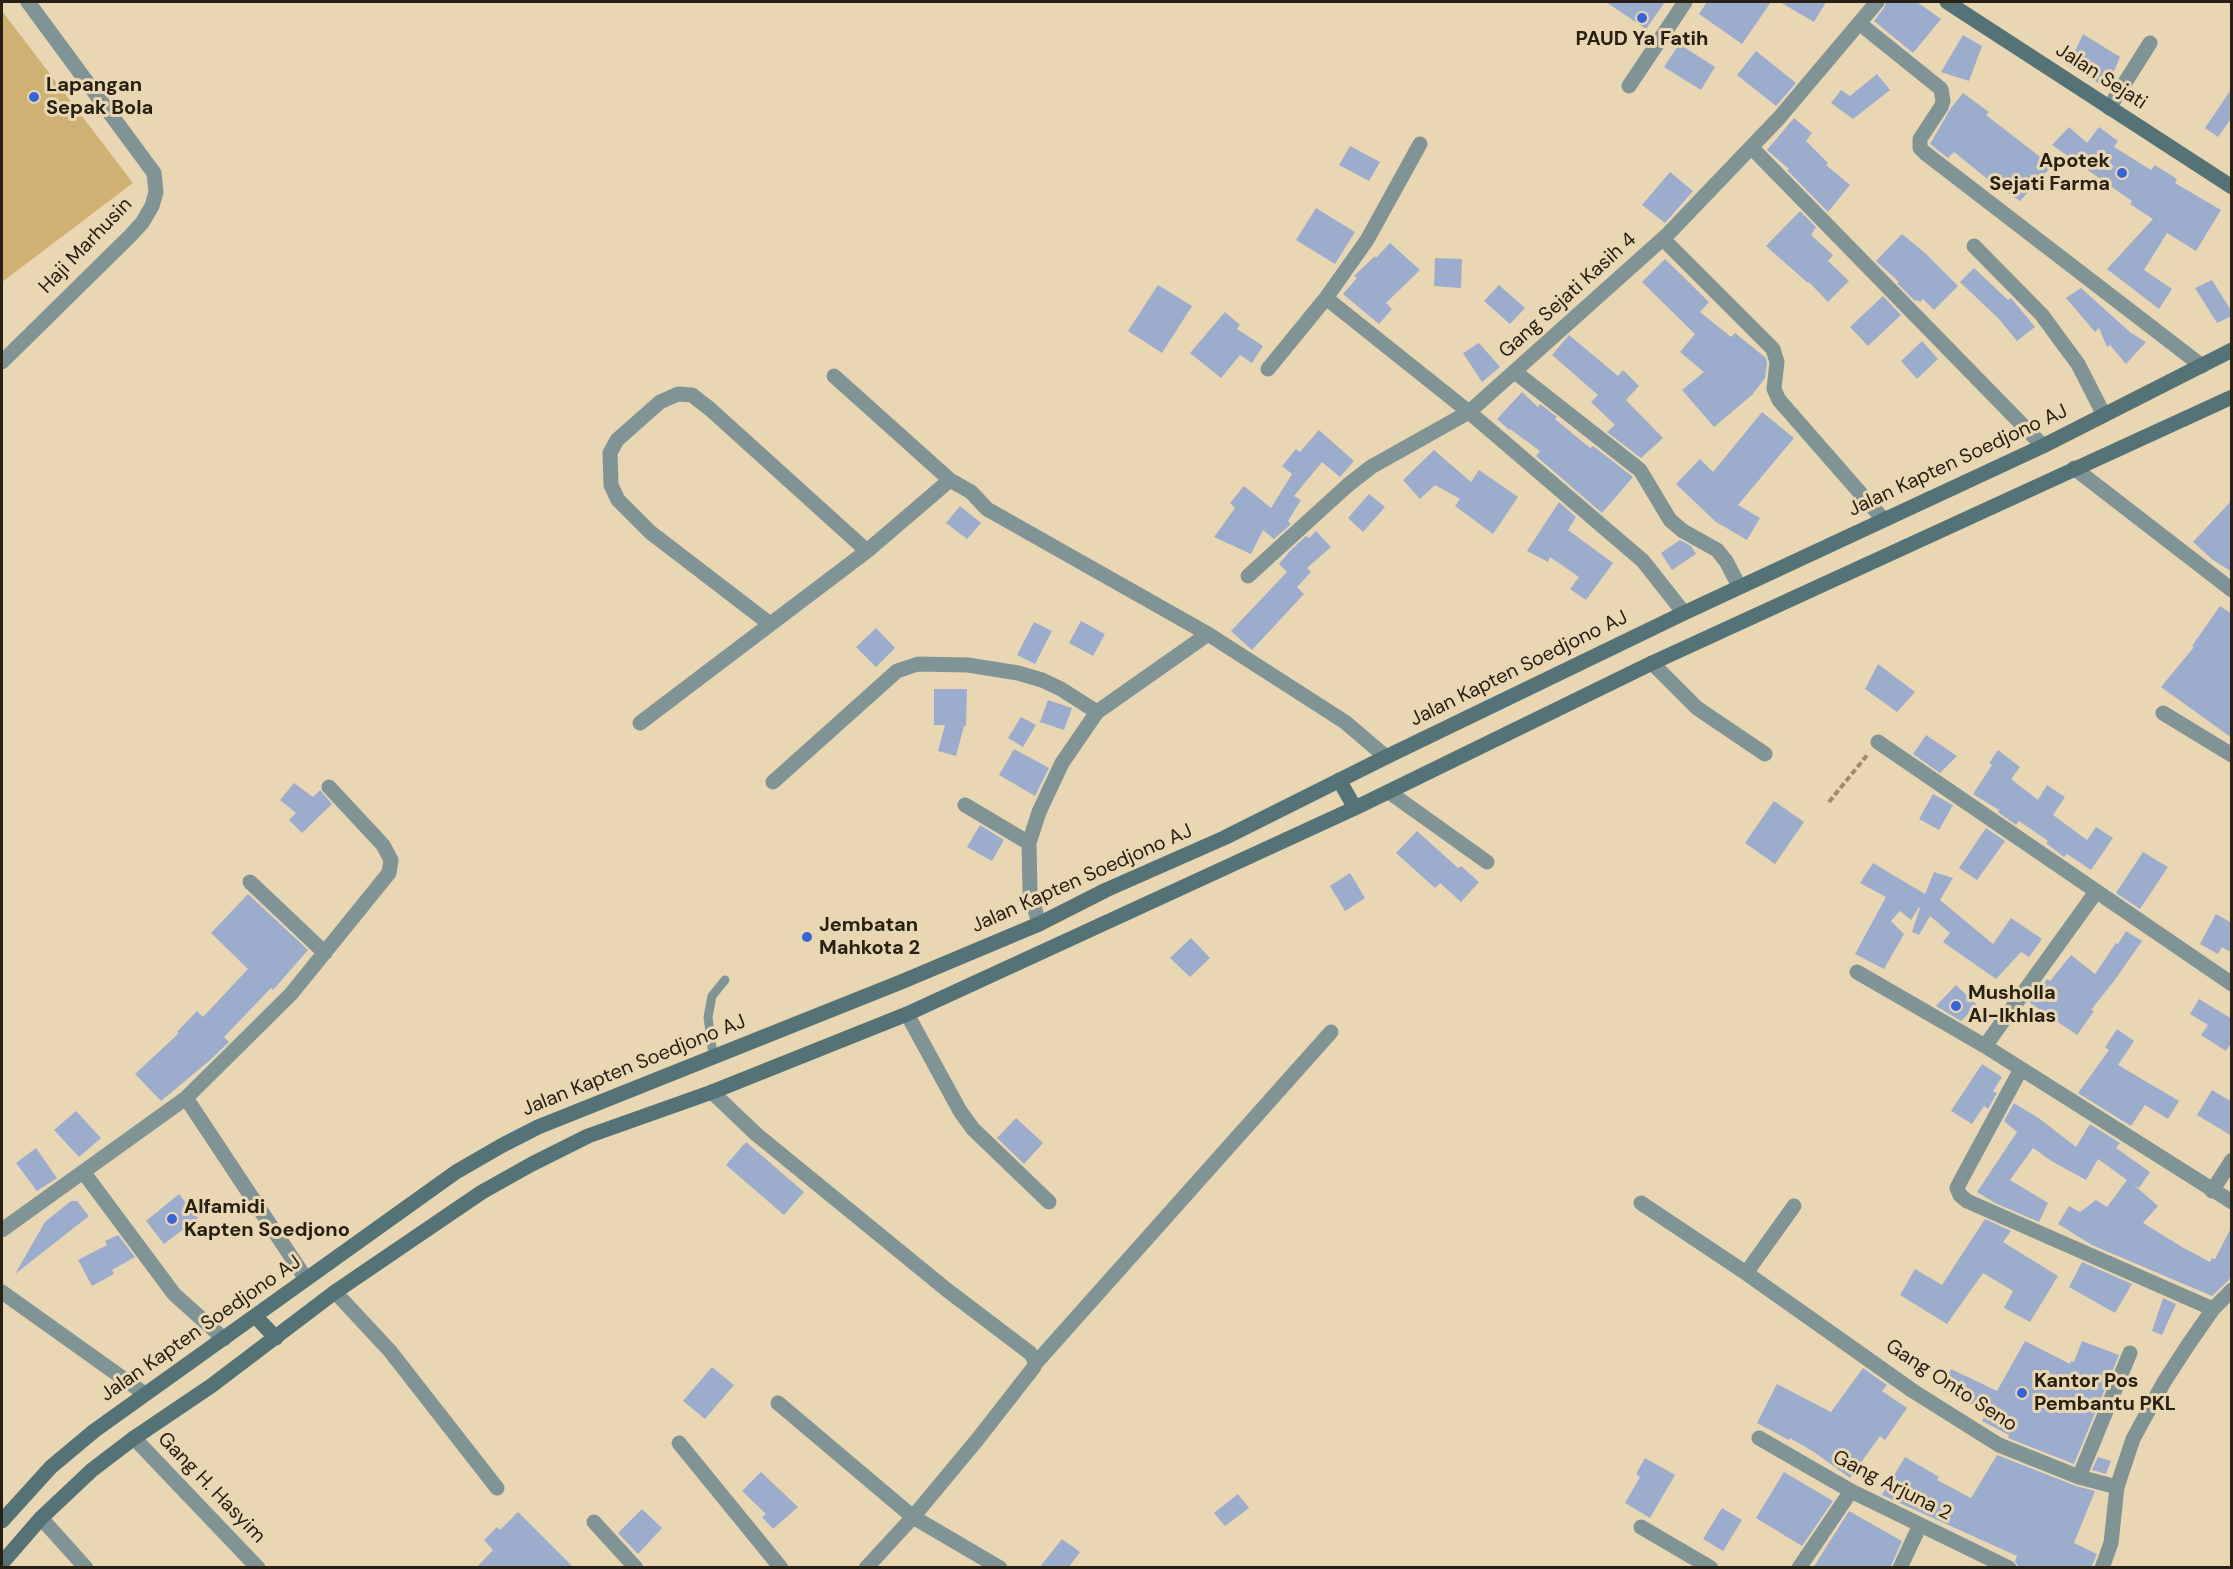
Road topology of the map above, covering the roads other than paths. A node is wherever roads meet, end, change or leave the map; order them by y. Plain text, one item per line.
1 (28, 2) edge
2 (1685, 2) edge
3 (1877, 2) edge
4 (1947, 2) edge
5 (1859, 22) junction
6 (2150, 43) dead end
7 (1629, 86) dead end
8 (2109, 108) junction
9 (1420, 144) dead end
10 (1751, 147) junction
11 (2232, 187) edge
12 (1663, 239) junction
13 (1974, 246) dead end
14 (1326, 298) junction
15 (2232, 350) edge
16 (2, 362) edge
17 (2202, 366) junction
18 (1268, 369) dead end
19 (1515, 372) junction
20 (834, 376) dead end
21 (2232, 397) edge
22 (1469, 412) junction
23 (2104, 415) junction
24 (2043, 446) junction
25 (2074, 468) junction
26 (950, 480) junction
27 (1883, 519) junction
28 (867, 551) junction
29 (1248, 576) dead end
30 (1739, 586) junction
31 (2232, 590) edge
32 (1684, 613) junction
33 (770, 624) junction
34 (1208, 634) junction
35 (1652, 663) junction
36 (1097, 712) junction
37 (2163, 713) dead end
38 (640, 723) dead end
39 (1878, 742) road end
40 (1765, 754) dead end
41 (2232, 755) edge
42 (1386, 757) junction
43 (1339, 780) junction
44 (773, 782) dead end
45 (329, 787) dead end
46 (1389, 792) junction
47 (965, 805) dead end
48 (1355, 808) junction
49 (1029, 843) junction
50 (1486, 862) dead end
51 (249, 882) dead end
52 (2096, 892) junction
53 (1039, 924) junction
54 (326, 953) junction
55 (1857, 972) dead end
56 (725, 980) dead end
57 (2232, 984) edge
58 (907, 1014) junction
59 (1331, 1032) dead end
60 (1985, 1046) junction
61 (713, 1055) junction
62 (2021, 1069) junction
63 (712, 1092) junction
64 (186, 1098) junction
65 (2232, 1160) edge
66 (84, 1173) junction
67 (2212, 1191) junction
68 (1049, 1202) dead end
69 (2232, 1202) edge
70 (1641, 1203) dead end
71 (1794, 1206) dead end
72 (2, 1230) edge
73 (1746, 1273) junction
74 (306, 1279) junction
75 (2232, 1290) edge
76 (2, 1292) edge
77 (335, 1292) junction
78 (2213, 1309) junction
79 (255, 1316) junction
80 (276, 1338) junction
81 (224, 1339) junction
82 (2130, 1353) dead end
83 (1035, 1364) junction
84 (145, 1394) junction
85 (778, 1403) dead end
86 (134, 1438) junction
87 (1759, 1438) dead end
88 (679, 1443) dead end
89 (2079, 1477) junction
90 (2117, 1487) junction
91 (497, 1488) dead end
92 (1851, 1491) junction
93 (913, 1517) junction
94 (41, 1518) junction
95 (2, 1521) edge
96 (594, 1522) dead end
97 (1920, 1526) junction
98 (1641, 1527) dead end
99 (2, 1563) edge
100 (86, 1568) edge
101 (258, 1568) edge
102 (636, 1568) edge
103 (781, 1568) edge
104 (866, 1568) edge
105 (1000, 1568) edge
106 (1711, 1568) edge
107 (1799, 1568) edge
108 (1900, 1568) edge
109 (2009, 1568) edge
110 (2102, 1568) edge

1 - 16 street, Haji Marhusin
2 - 7 street
3 - 5 street, Gang Sejati Kasih 4
4 - 8 main road, Jalan Sejati
5 - 10 street, Gang Sejati Kasih 4
5 - 17 street
6 - 8 street
8 - 11 main road, Jalan Sejati
9 - 14 street
10 - 12 street, Gang Sejati Kasih 4
10 - 24 street
12 - 19 street, Gang Sejati Kasih 4
12 - 27 street
13 - 23 street
14 - 18 street
14 - 22 street
15 - 17 main road, Jalan Kapten Soedjono AJ
17 - 23 main road, Jalan Kapten Soedjono AJ
19 - 22 street, Gang Sejati Kasih 4
19 - 30 street
20 - 26 street
21 - 25 main road
22 - 29 street, Gang Sejati Kasih 4
22 - 32 street
23 - 24 main road, Jalan Kapten Soedjono AJ
24 - 27 main road, Jalan Kapten Soedjono AJ
25 - 31 street
25 - 35 main road
26 - 28 street
26 - 34 street
27 - 30 main road, Jalan Kapten Soedjono AJ
28 - 33 street
28 - 33 street
30 - 32 main road, Jalan Kapten Soedjono AJ
32 - 42 main road, Jalan Kapten Soedjono AJ
33 - 38 street
34 - 36 street
34 - 42 street
35 - 40 street
35 - 46 main road
36 - 44 street
36 - 49 street
37 - 41 street
39 - 52 street
42 - 43 main road, Jalan Kapten Soedjono AJ
43 - 48 main road
43 - 53 main road, Jalan Kapten Soedjono AJ
45 - 54 street
46 - 48 main road
46 - 50 street
47 - 49 street
48 - 58 main road
49 - 53 street
51 - 54 street
52 - 57 street
52 - 60 street
53 - 61 main road, Jalan Kapten Soedjono AJ
54 - 64 street
55 - 60 street
56 - 61 lane
58 - 63 main road
58 - 68 street
59 - 83 street
60 - 62 street
61 - 74 main road, Jalan Kapten Soedjono AJ
62 - 67 street
62 - 78 street
63 - 77 main road
63 - 83 street
64 - 66 street
64 - 74 street
65 - 67 street
66 - 72 street
66 - 81 street
67 - 69 street
70 - 73 street, Gang Onto Seno
71 - 73 street
73 - 89 street, Gang Onto Seno
74 - 79 main road, Jalan Kapten Soedjono AJ
75 - 78 street
76 - 84 street
77 - 80 main road
77 - 91 street
78 - 90 street
79 - 80 main road
79 - 81 main road, Jalan Kapten Soedjono AJ
80 - 86 main road
81 - 84 main road, Jalan Kapten Soedjono AJ
82 - 89 street
83 - 93 street
84 - 95 main road, Jalan Kapten Soedjono AJ
85 - 93 street
86 - 94 main road
86 - 101 street, Gang H. Hasyim
87 - 92 street, Gang Arjuna 2
88 - 103 street
89 - 90 street, Gang Onto Seno
90 - 110 street
92 - 97 street, Gang Arjuna 2
92 - 107 street
93 - 104 street
93 - 105 street
94 - 99 main road
94 - 100 street
96 - 102 street
97 - 108 street
97 - 109 street, Gang Arjuna 2
98 - 106 street

